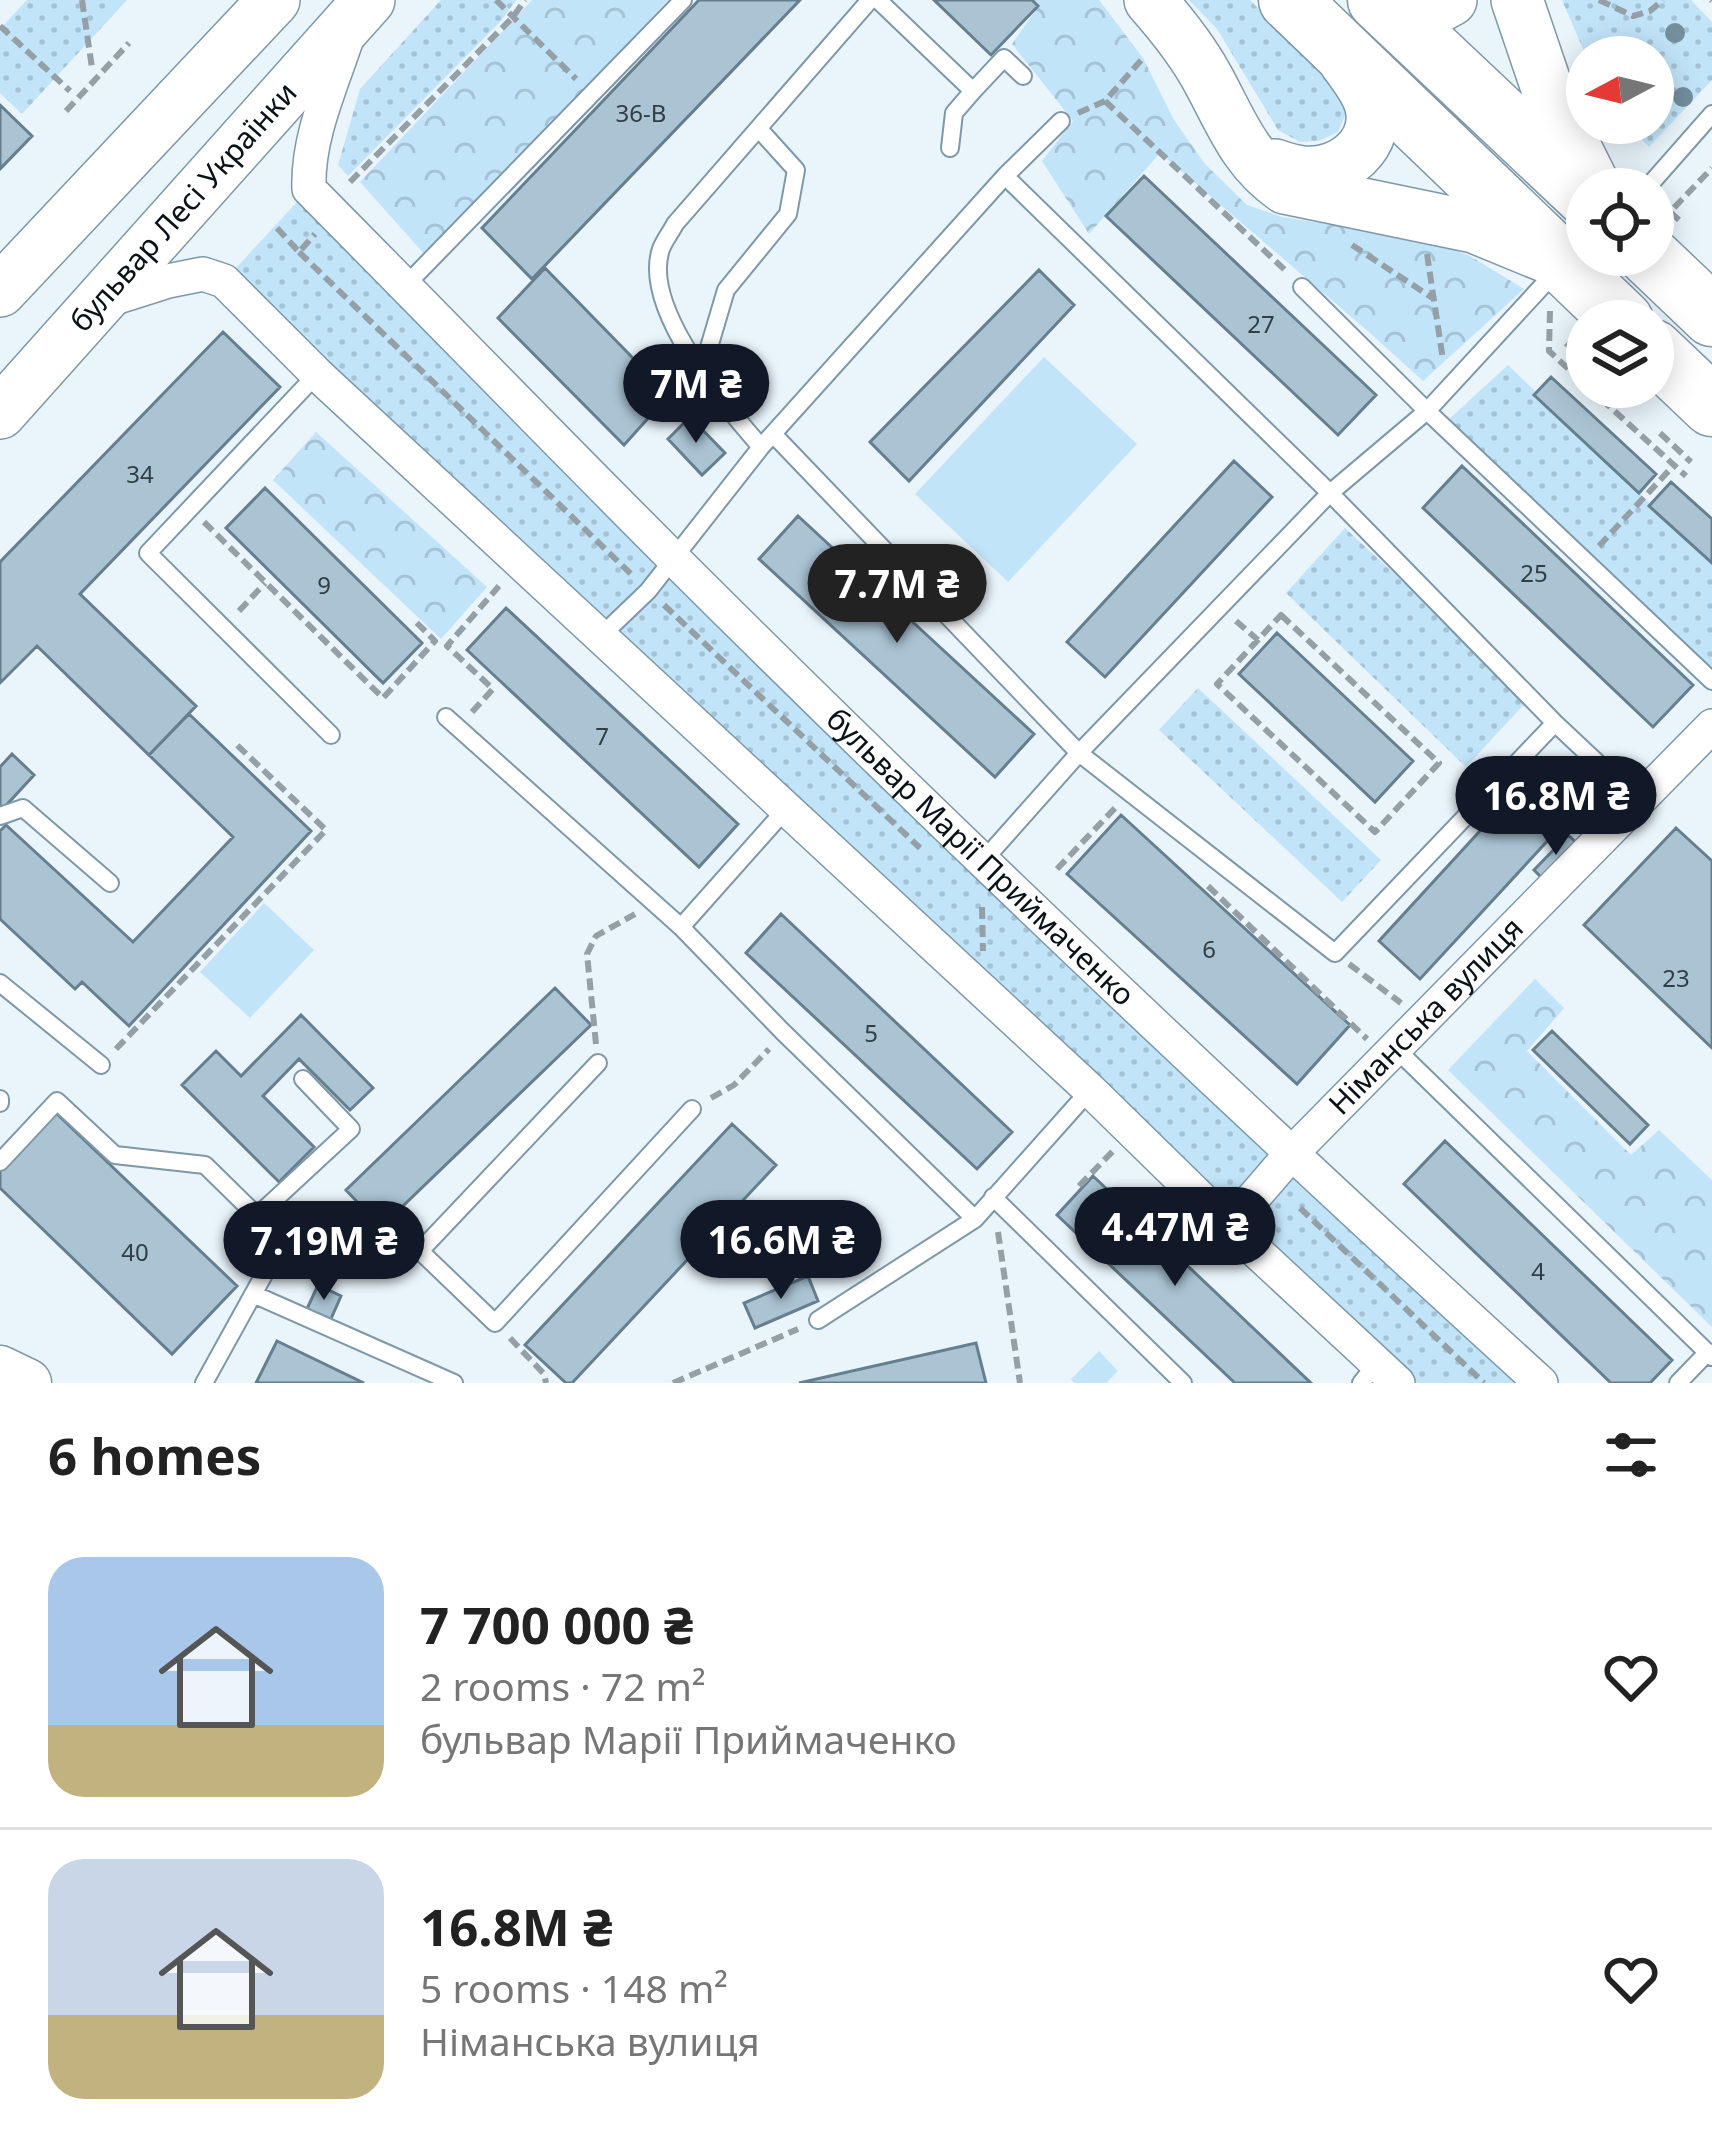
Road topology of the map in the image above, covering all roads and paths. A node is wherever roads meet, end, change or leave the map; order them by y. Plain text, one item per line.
1 (82, 0) edge
2 (274, 0) edge
3 (496, 0) edge
4 (525, 0) edge
5 (682, 0) edge
6 (874, 0) edge
7 (1150, 0) edge
8 (1378, 0) edge
9 (1414, 0) edge
10 (1451, 0) edge
11 (1517, 0) edge
12 (1599, 0) edge
13 (1663, 0) edge
14 (362, 8) edge
15 (513, 16) junction
16 (1308, 18) edge
17 (0, 26) edge
18 (129, 43) dead end
19 (1144, 58) dead end
20 (92, 68) dead end
21 (1023, 76) dead end
22 (70, 91) dead end
23 (973, 91) junction
24 (592, 94) junction
25 (1105, 101) junction
26 (66, 111) dead end
27 (1712, 114) edge
28 (1061, 121) joint
29 (759, 129) junction
30 (950, 148) dead end
31 (1252, 156) junction
32 (1586, 168) edge
33 (1664, 168) edge
34 (1712, 169) edge
35 (1005, 176) junction
36 (1566, 177) edge
37 (350, 182) dead end
38 (1674, 216) edge
39 (303, 222) dead end
40 (277, 228) dead end
41 (1425, 239) dead end
42 (1346, 241) dead end
43 (299, 252) junction
44 (1674, 257) edge
45 (405, 286) junction
46 (1302, 287) joint
47 (1557, 287) junction
48 (0, 292) edge
49 (1434, 299) junction
50 (1582, 300) edge
51 (97, 304) junction
52 (1712, 316) edge
53 (1566, 366) edge
54 (1674, 370) edge
55 (702, 371) junction
56 (317, 374) junction
57 (1448, 389) junction
58 (1712, 406) edge
59 (1612, 408) edge
60 (1427, 411) junction
61 (0, 413) edge
62 (1660, 433) dead end
63 (767, 440) junction
64 (1691, 462) dead end
65 (1674, 465) junction
66 (1686, 476) dead end
67 (1330, 493) junction
68 (200, 517) dead end
69 (674, 558) junction
70 (1587, 560) junction
71 (504, 580) dead end
72 (265, 583) junction
73 (648, 591) junction
74 (238, 612) dead end
75 (414, 620) dead end
76 (1249, 633) dead end
77 (600, 637) junction
78 (1258, 640) junction
79 (1712, 680) edge
80 (452, 723) joint
81 (1555, 723) junction
82 (1712, 726) edge
83 (331, 735) dead end
84 (237, 745) dead end
85 (1079, 753) junction
86 (1638, 801) junction
87 (1120, 802) dead end
88 (786, 809) junction
89 (0, 816) edge
90 (932, 859) dead end
91 (983, 861) junction
92 (1057, 868) dead end
93 (110, 883) dead end
94 (1206, 884) dead end
95 (982, 907) dead end
96 (632, 917) dead end
97 (999, 923) dead end
98 (681, 927) junction
99 (1335, 953) junction
100 (0, 983) edge
101 (1423, 1020) junction
102 (769, 1050) dead end
103 (1391, 1053) junction
104 (598, 1063) joint
105 (101, 1065) joint
106 (303, 1078) dead end
107 (1090, 1090) junction
108 (692, 1109) joint
109 (1117, 1146) dead end
110 (1291, 1154) junction
111 (0, 1162) edge
112 (1079, 1186) dead end
113 (993, 1197) junction
114 (1293, 1202) dead end
115 (975, 1219) junction
116 (1229, 1226) junction
117 (420, 1251) junction
118 (253, 1294) junction
119 (818, 1320) joint
120 (495, 1323) junction
121 (1710, 1355) edge
122 (0, 1370) edge
123 (1379, 1376) edge
124 (27, 1383) edge
125 (204, 1383) edge
126 (454, 1383) edge
127 (546, 1383) edge
128 (673, 1383) edge
129 (1020, 1383) edge
130 (1183, 1383) edge
131 (1484, 1383) edge
132 (1541, 1383) edge
133 (1678, 1383) edge

1 - 20 path
2 - 48 main road
3 - 15 path
4 - 15 path
5 - 24 lane
6 - 23 lane
6 - 29 lane
7 - 31 main road
8 - 36 highway
9 - 10 main road
11 - 32 main road
12 - 13 path
14 - 45 street, бульвар Марії Приймаченко
14 - 51 main road, бульвар Лесі Українки
15 - 24 path
15 - 37 path
16 - 31 main road
16 - 47 highway
17 - 22 path
18 - 26 path
19 - 25 path
21 - 23 lane
23 - 30 lane
24 - 45 lane
25 - 28 path
25 - 46 path
27 - 33 lane
28 - 35 lane
29 - 55 lane
29 - 55 lane
31 - 47 main road
34 - 38 path
35 - 63 lane
35 - 67 lane
39 - 43 path
40 - 43 path
41 - 49 path
42 - 49 path
43 - 73 path
44 - 52 highway
45 - 69 street, бульвар Марії Приймаченко
46 - 60 lane
47 - 50 highway
47 - 53 path
47 - 57 lane
49 - 57 path
51 - 56 street
51 - 61 main road, бульвар Лесі Українки
54 - 58 highway
55 - 63 lane
56 - 77 street
56 - 83 lane
57 - 60 lane
59 - 65 path
60 - 67 lane
60 - 70 lane
62 - 64 path
63 - 69 lane
63 - 85 lane
65 - 66 path
65 - 70 path
67 - 81 lane
67 - 85 lane
68 - 72 path
69 - 73 lane
69 - 91 street, бульвар Марії Приймаченко
70 - 79 lane
71 - 80 path
72 - 74 path
72 - 75 path
73 - 77 lane
73 - 90 path
76 - 78 path
77 - 88 street
78 - 78 path
80 - 98 lane
81 - 86 lane
81 - 99 lane
82 - 86 street, Німанська вулиця
84 - 105 path
85 - 91 lane
85 - 99 lane
86 - 101 street, Німанська вулиця
87 - 92 path
88 - 98 lane
88 - 107 street
89 - 93 lane
91 - 110 street, бульвар Марії Приймаченко
94 - 103 path
95 - 97 path
96 - 104 path
98 - 115 lane
99 - 101 path
100 - 105 lane
101 - 103 street, Німанська вулиця
102 - 108 path
103 - 110 street, Німанська вулиця
103 - 121 lane
104 - 117 lane
106 - 111 lane
107 - 113 lane
107 - 116 street
108 - 120 lane
109 - 112 path
110 - 116 street, Німанська вулиця
110 - 132 street, бульвар Марії Приймаченко
113 - 115 lane
113 - 129 path
113 - 130 lane
114 - 131 path
115 - 119 lane
116 - 123 street
117 - 118 lane
117 - 120 lane
118 - 125 lane
118 - 126 lane
119 - 128 path
120 - 127 path
121 - 133 lane
122 - 124 street

